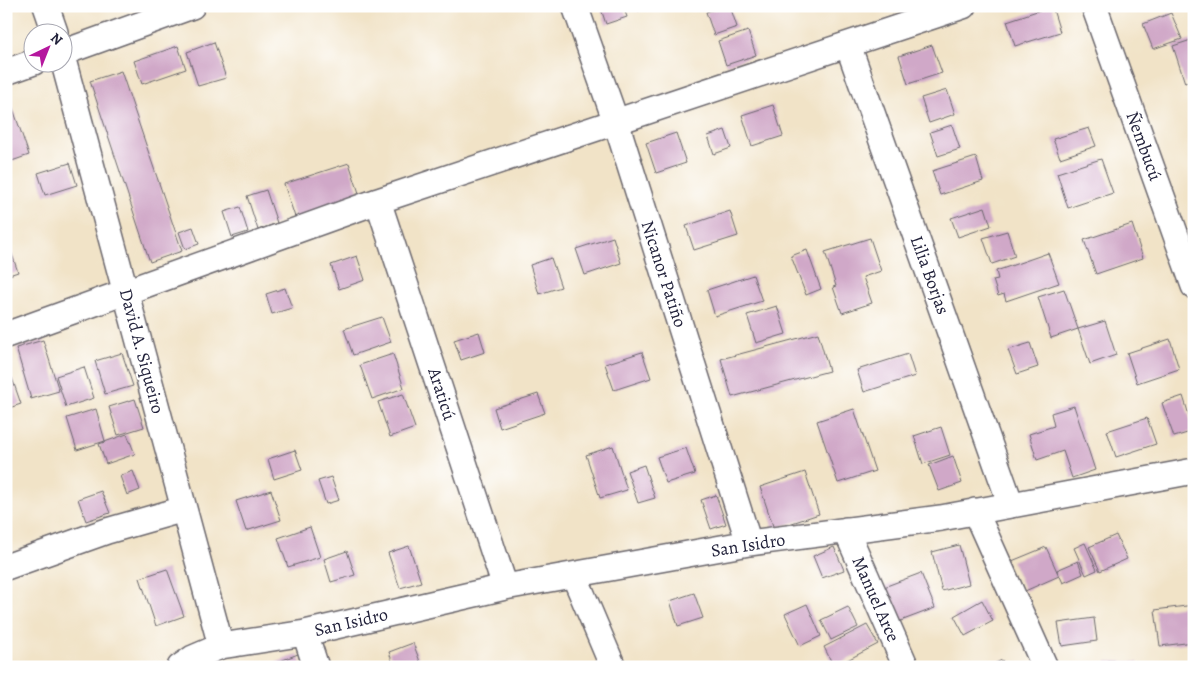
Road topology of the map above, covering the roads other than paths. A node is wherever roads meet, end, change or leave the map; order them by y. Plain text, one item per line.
1 (46, 6) edge
2 (192, 6) edge
3 (575, 6) edge
4 (964, 6) edge
5 (1094, 6) edge
6 (52, 22) edge
7 (848, 45) junction
8 (72, 51) edge
9 (22, 66) edge
10 (6, 72) edge
11 (67, 72) edge
12 (616, 122) junction
13 (378, 202) junction
14 (1194, 286) edge
15 (126, 293) junction
16 (6, 335) edge
17 (1193, 473) edge
18 (1011, 505) junction
19 (184, 509) junction
20 (975, 511) junction
21 (846, 530) junction
22 (749, 543) junction
23 (6, 567) edge
24 (574, 575) junction
25 (505, 587) junction
26 (304, 633) junction
27 (221, 646) junction
28 (180, 667) edge
29 (316, 667) edge
30 (613, 667) edge
31 (906, 667) edge
32 (1045, 667) edge

1 - 6 street
2 - 8 street
3 - 12 street, Nicanor Patiño
4 - 7 street
5 - 14 street, Ñembucú
7 - 12 street
7 - 18 street, Lilia Borjas
9 - 10 street
11 - 15 street, David A. Siqueiro
12 - 13 street
12 - 22 street, Nicanor Patiño
13 - 15 street
13 - 25 street, Araticú
15 - 16 street
15 - 19 street, David A. Siqueiro
17 - 18 street, San Isidro
18 - 20 street, San Isidro
19 - 23 street
19 - 27 street, David A. Siqueiro
20 - 21 street, San Isidro
20 - 32 street
21 - 22 street, San Isidro
21 - 31 street, Manuel Arce
22 - 24 street, San Isidro
24 - 25 street, San Isidro
24 - 30 street
25 - 26 street, San Isidro
26 - 27 street, San Isidro
26 - 29 street, San Isidro
27 - 28 street, San Isidro

